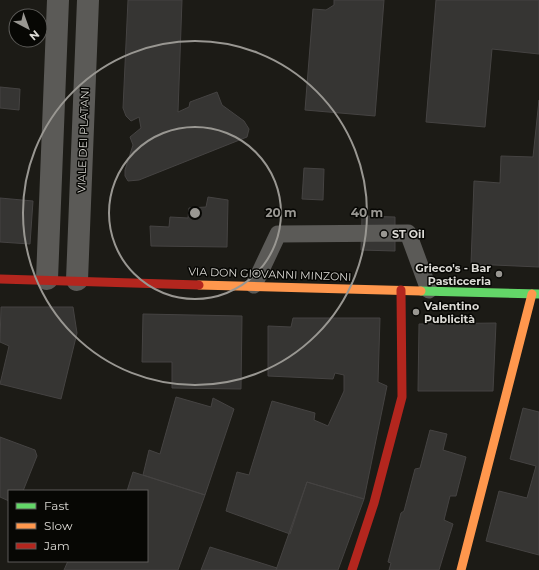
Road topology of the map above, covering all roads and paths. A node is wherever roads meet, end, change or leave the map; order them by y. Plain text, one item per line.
1 (58, 0) edge
2 (88, 0) edge
3 (0, 279) edge
4 (47, 279) junction
5 (77, 280) junction
6 (254, 285) junction
7 (401, 290) junction
8 (429, 290) junction
9 (535, 294) edge
10 (352, 570) edge
11 (460, 570) edge

1 - 4 street
2 - 5 street, VIALE DEI PLATANI
3 - 4 street, VIA DON GIOVANNI MINZONI
4 - 5 street, VIA DON GIOVANNI MINZONI
5 - 6 street, VIA DON GIOVANNI MINZONI
6 - 7 street, VIA DON GIOVANNI MINZONI
6 - 8 lane
7 - 8 street, VIA DON GIOVANNI MINZONI
7 - 10 street
8 - 9 street, VIA DON GIOVANNI MINZONI
9 - 11 street

